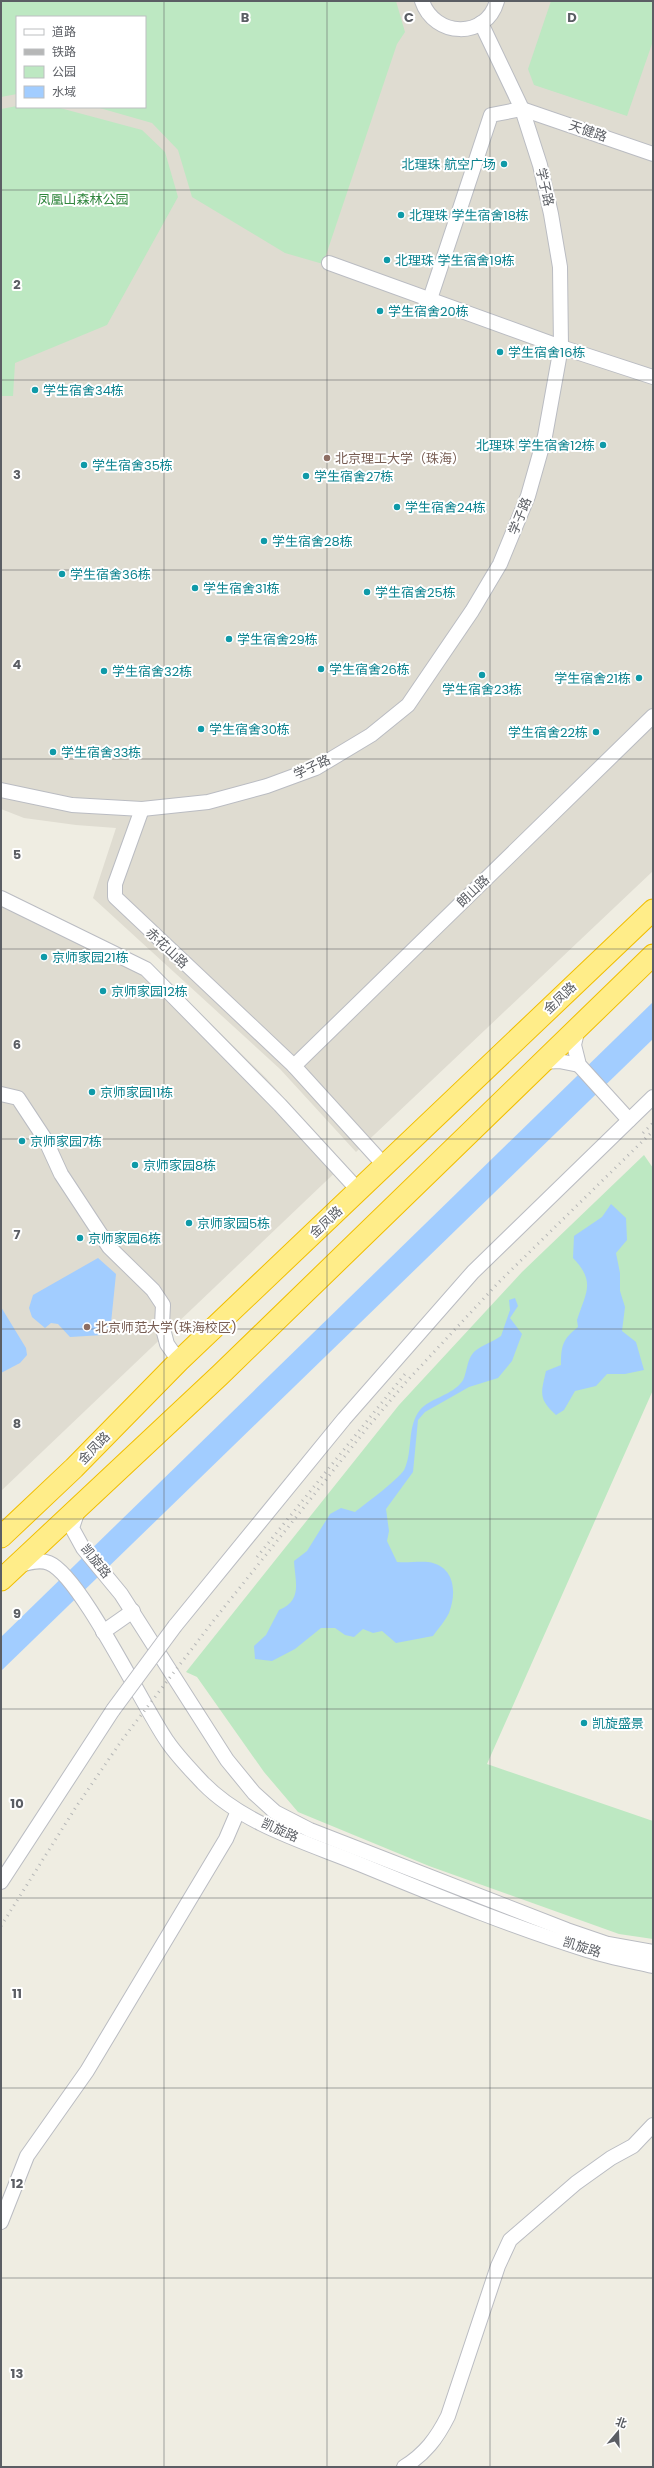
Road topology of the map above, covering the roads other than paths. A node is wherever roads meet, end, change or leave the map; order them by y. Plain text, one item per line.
1 (422, 1) edge
2 (497, 1) edge
3 (481, 23) junction
4 (522, 108) junction
5 (653, 154) edge
6 (329, 263) dead end
7 (430, 299) junction
8 (561, 347) junction
9 (653, 377) edge
10 (653, 716) edge
11 (1, 790) edge
12 (142, 809) junction
13 (1, 898) edge
14 (653, 910) edge
15 (653, 955) edge
16 (578, 1028) junction
17 (543, 1062) junction
18 (579, 1065) junction
19 (294, 1066) junction
20 (1, 1094) edge
21 (653, 1098) edge
22 (629, 1120) junction
23 (385, 1166) junction
24 (359, 1191) junction
25 (180, 1361) junction
26 (81, 1505) junction
27 (1, 1537) edge
28 (7, 1574) edge
29 (133, 1612) junction
30 (103, 1632) junction
31 (238, 1811) junction
32 (1, 1882) edge
33 (653, 1952) edge
34 (653, 1966) edge
35 (653, 2125) edge
36 (1, 2222) edge
37 (404, 2467) edge

1 - 3 street
2 - 3 street
3 - 4 street, 学子路
4 - 5 street, 天健路
4 - 7 street
4 - 8 street, 学子路
6 - 7 street
7 - 8 street
8 - 9 street
8 - 12 street, 学子路
10 - 19 street, 朗山路
11 - 12 street
12 - 19 street, 赤花山路
13 - 24 street
14 - 23 highway, 金凤路
15 - 16 highway
16 - 17 highway
16 - 18 street
17 - 18 street
17 - 26 highway
18 - 22 street
19 - 23 street, 赤花山路
20 - 25 street
21 - 22 street
22 - 32 street, bridge
23 - 24 highway, 金凤路
24 - 25 highway, 金凤路
25 - 27 highway, 金凤路
26 - 28 highway
26 - 29 street, 凯旋路
28 - 30 street, 凯旋路
29 - 30 street
29 - 33 street, 凯旋路
30 - 31 street, 凯旋路
31 - 34 street, 凯旋路
31 - 36 street
35 - 37 street

